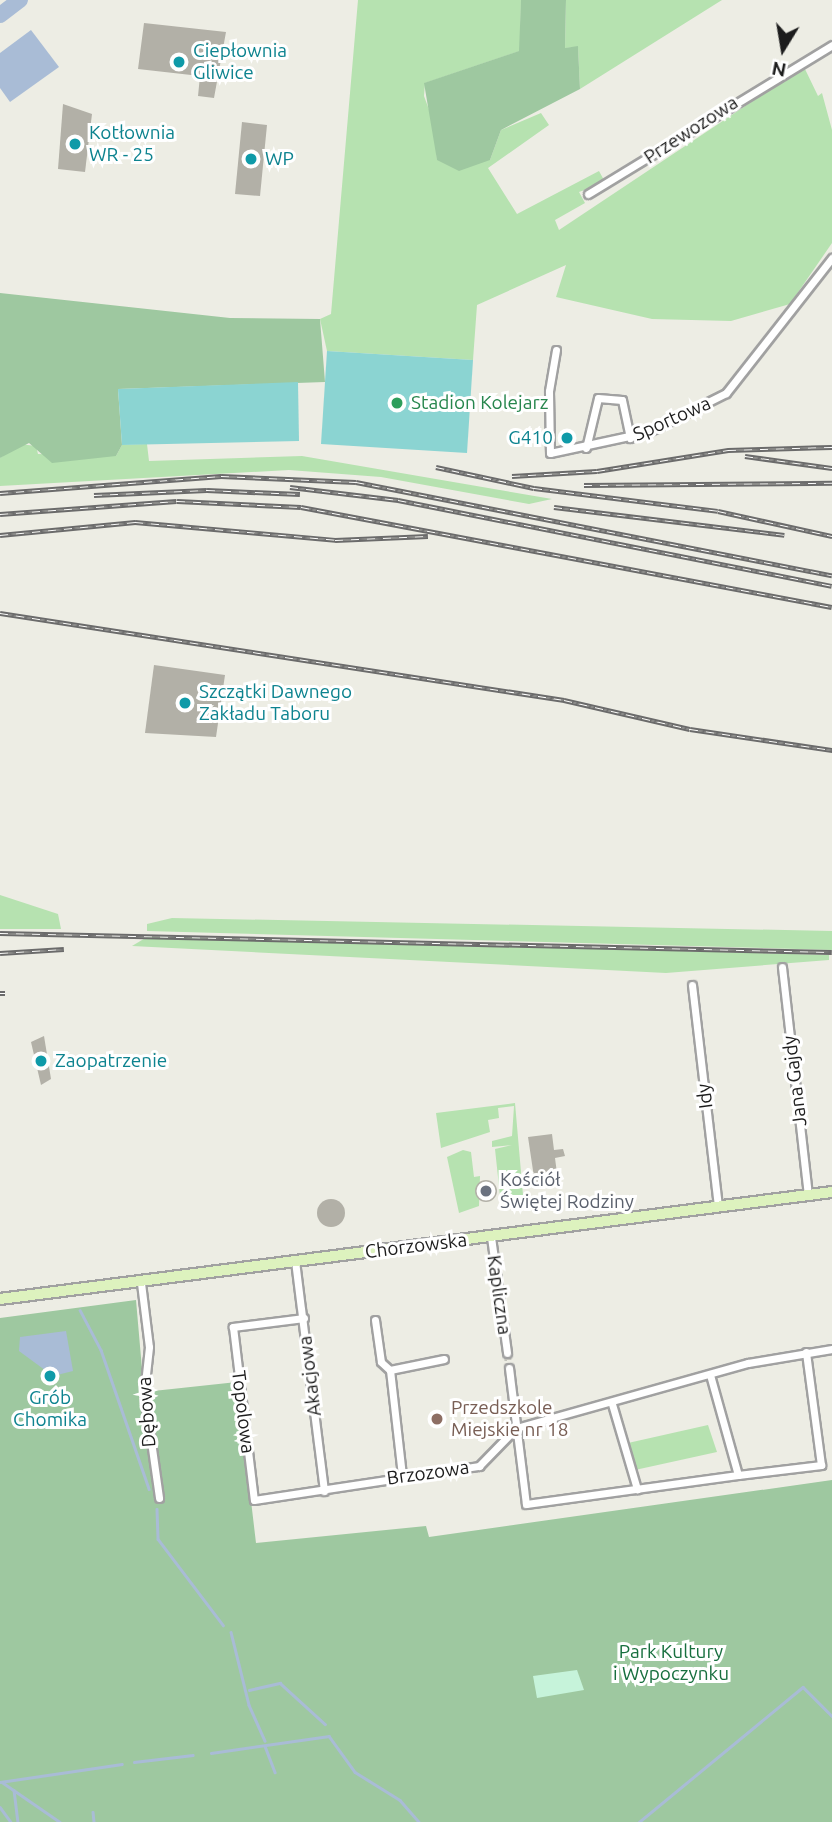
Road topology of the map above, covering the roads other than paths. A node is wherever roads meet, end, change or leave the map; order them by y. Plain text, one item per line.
1 (832, 45) edge
2 (588, 194) dead end
3 (832, 258) edge
4 (555, 350) dead end
5 (630, 438) junction
6 (586, 448) junction
7 (782, 967) dead end
8 (692, 985) dead end
9 (832, 1192) edge
10 (808, 1195) junction
11 (718, 1206) junction
12 (491, 1237) junction
13 (295, 1261) junction
14 (141, 1283) junction
15 (0, 1299) edge
16 (304, 1318) junction
17 (375, 1320) dead end
18 (832, 1349) edge
19 (806, 1352) junction
20 (508, 1353) tunnel mouth
21 (444, 1359) dead end
22 (509, 1368) tunnel mouth
23 (390, 1370) junction
24 (710, 1375) junction
25 (612, 1404) junction
26 (516, 1427) junction
27 (738, 1475) junction
28 (402, 1476) junction
29 (637, 1489) junction
30 (324, 1490) junction
31 (159, 1498) dead end

1 - 2 street, Przewozowa
3 - 5 street, Sportowa
4 - 6 street, Sportowa
5 - 6 street, Sportowa
5 - 6 street
7 - 10 street, Jana Gajdy
8 - 11 street, Idy
9 - 10 main road, Chorzowska
10 - 11 main road, Chorzowska
11 - 12 main road, Chorzowska
12 - 13 main road, Chorzowska
12 - 20 street, Kapliczna
13 - 14 main road, Chorzowska
13 - 16 street, Akacjowa
14 - 15 main road, Chorzowska
14 - 31 street, Dębowa
16 - 30 street, Akacjowa
16 - 30 street, Topolowa
17 - 23 street
18 - 19 street
19 - 24 street
19 - 27 street
21 - 23 street
22 - 26 street
23 - 28 street
24 - 25 street
24 - 27 street
25 - 26 street
25 - 29 street
26 - 28 street, Brzozowa
26 - 29 street
27 - 29 street
28 - 30 street, Brzozowa

